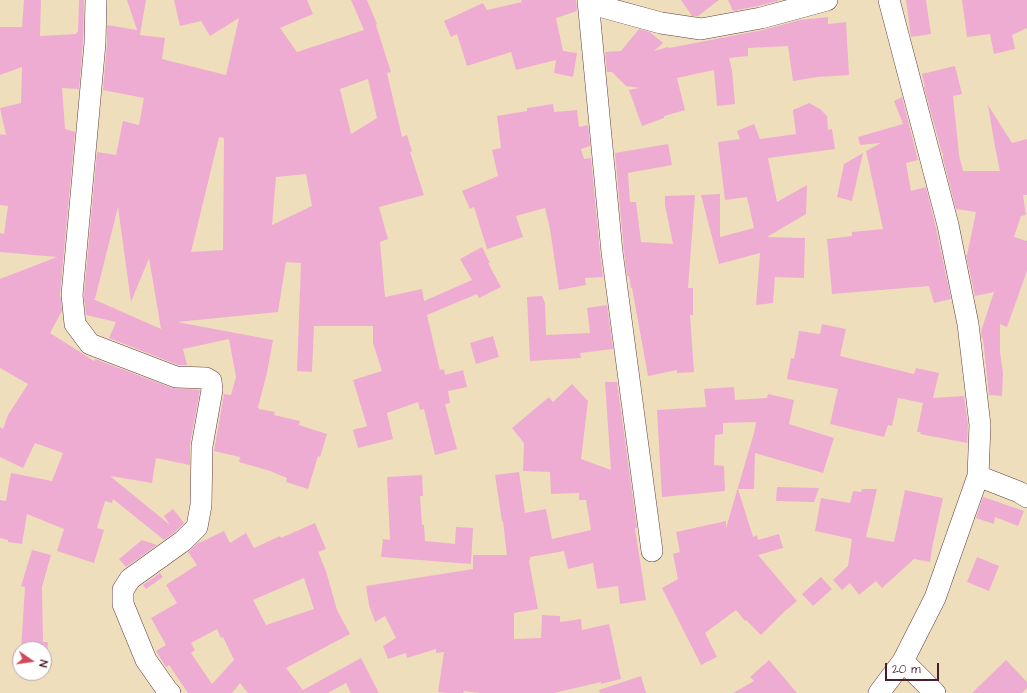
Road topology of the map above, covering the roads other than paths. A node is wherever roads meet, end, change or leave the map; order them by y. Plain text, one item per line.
1 (96, 0) edge
2 (827, 0) edge
3 (889, 0) edge
4 (588, 1) edge
5 (978, 476) junction
6 (1027, 498) edge
7 (652, 551) dead end
8 (903, 661) junction
9 (170, 693) edge
10 (878, 693) edge
11 (935, 693) edge

1 - 9 street
2 - 4 street
3 - 5 street
4 - 7 street
5 - 6 street
5 - 8 street
8 - 10 street
8 - 11 street

